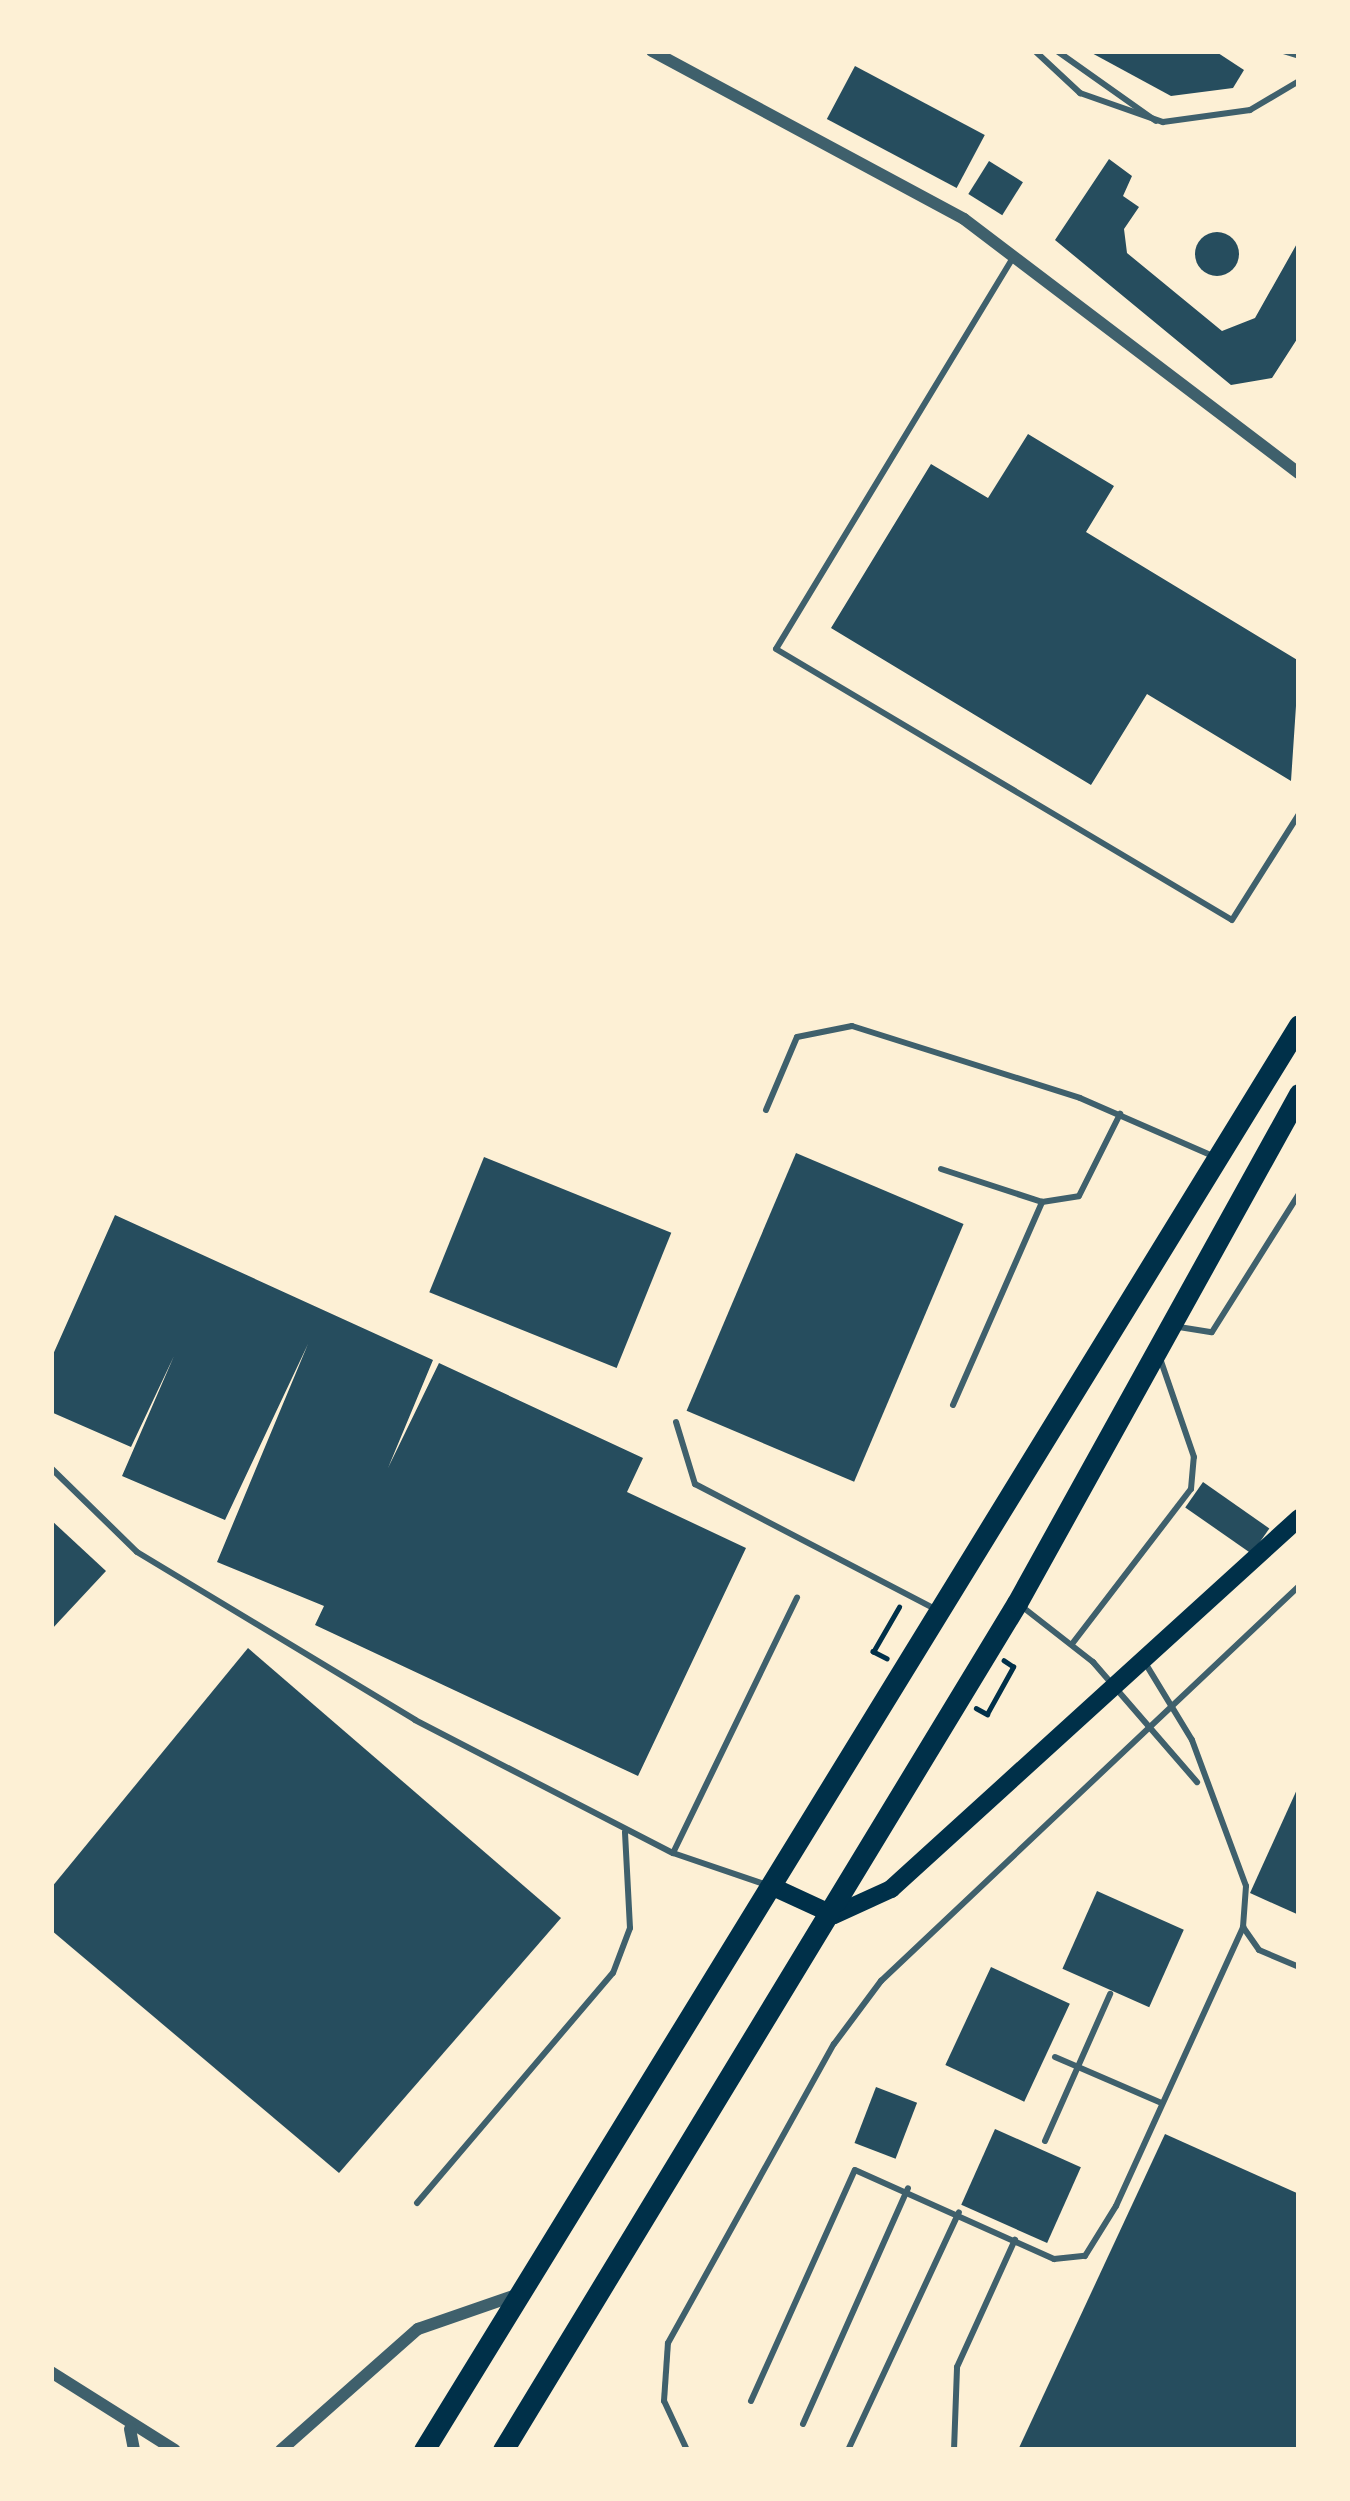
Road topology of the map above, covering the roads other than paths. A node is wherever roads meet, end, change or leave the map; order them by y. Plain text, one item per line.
1 (652, 51) edge
2 (1035, 51) edge
3 (1057, 51) edge
4 (1283, 51) edge
5 (1299, 56) edge
6 (1299, 81) edge
7 (1156, 121) junction
8 (1016, 253) junction
9 (1299, 473) edge
10 (1299, 814) edge
11 (1299, 1025) edge
12 (1299, 1094) edge
13 (766, 1110) dead end
14 (1120, 1114) junction
15 (1216, 1158) junction
16 (941, 1169) dead end
17 (1299, 1194) edge
18 (1042, 1202) junction
19 (1295, 1207) edge
20 (1169, 1326) junction
21 (1157, 1348) junction
22 (953, 1405) dead end
23 (676, 1421) dead end
24 (51, 1468) edge
25 (1299, 1518) edge
26 (1299, 1586) edge
27 (797, 1598) dead end
28 (1017, 1603) junction
29 (937, 1610) junction
30 (1072, 1644) junction
31 (1140, 1656) junction
32 (1110, 1682) junction
33 (1173, 1702) junction
34 (1147, 1727) junction
35 (1199, 1784) junction
36 (625, 1830) junction
37 (673, 1853) junction
38 (771, 1886) junction
39 (835, 1915) junction
40 (1243, 1927) junction
41 (1299, 1967) edge
42 (1110, 1994) dead end
43 (1054, 2057) dead end
44 (1077, 2068) junction
45 (1162, 2103) junction
46 (1045, 2141) dead end
47 (908, 2188) junction
48 (417, 2204) dead end
49 (959, 2212) junction
50 (1015, 2240) junction
51 (526, 2291) junction
52 (51, 2372) edge
53 (751, 2401) dead end
54 (803, 2424) dead end
55 (130, 2429) junction
56 (849, 2448) edge
57 (134, 2450) edge
58 (175, 2450) edge
59 (281, 2450) edge
60 (424, 2450) edge
61 (503, 2450) edge
62 (687, 2450) edge
63 (954, 2450) edge

1 - 8 street
2 - 7 lane
3 - 7 lane
4 - 5 lane
6 - 7 lane
8 - 9 street
8 - 10 lane
11 - 15 highway
12 - 20 highway
13 - 14 lane
14 - 15 lane
14 - 18 lane
15 - 29 highway
16 - 18 lane
17 - 19 lane
18 - 22 lane
19 - 20 lane
20 - 21 highway
21 - 28 highway
21 - 30 lane
23 - 29 lane
24 - 36 lane
25 - 31 main road
26 - 33 lane
27 - 37 lane
28 - 30 lane
28 - 39 highway
29 - 38 highway
30 - 32 lane
31 - 32 main road
31 - 33 lane
32 - 34 lane
32 - 39 main road
33 - 34 lane
33 - 35 lane
34 - 35 lane
34 - 62 lane
35 - 40 lane
36 - 37 lane
36 - 48 lane
37 - 38 lane
38 - 39 main road
38 - 51 highway
39 - 61 highway
40 - 41 lane
40 - 45 lane
42 - 44 lane
43 - 44 lane
44 - 45 lane
44 - 46 lane
45 - 50 lane
47 - 49 lane
47 - 53 lane
47 - 54 lane
49 - 50 lane
49 - 56 lane
50 - 63 lane
51 - 59 street
51 - 60 highway
52 - 55 street
55 - 57 street
55 - 58 street

